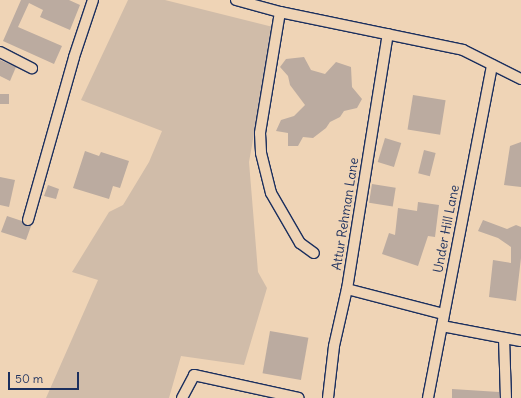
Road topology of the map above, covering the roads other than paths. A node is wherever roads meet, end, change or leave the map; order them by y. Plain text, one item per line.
1 (93, 0) edge
2 (236, 0) edge
3 (280, 12) junction
4 (388, 34) junction
5 (0, 52) edge
6 (492, 65) junction
7 (32, 68) dead end
8 (521, 79) edge
9 (28, 220) dead end
10 (314, 253) dead end
11 (347, 289) junction
12 (444, 314) junction
13 (442, 326) junction
14 (504, 338) junction
15 (521, 341) edge
16 (182, 398) edge
17 (299, 398) edge
18 (328, 398) edge
19 (428, 398) edge
20 (506, 398) edge

1 - 9 street
2 - 3 street
3 - 4 street
3 - 10 street
4 - 6 street
4 - 11 street, Attur Rehman Lane
5 - 7 street
6 - 8 street
6 - 12 street, Under Hill Lane
11 - 12 street
11 - 18 street, Attur Rehman Lane
12 - 13 street, Under Hill Lane
13 - 14 street
13 - 19 street, Under Hill Lane
14 - 15 street
14 - 20 street
16 - 17 street

